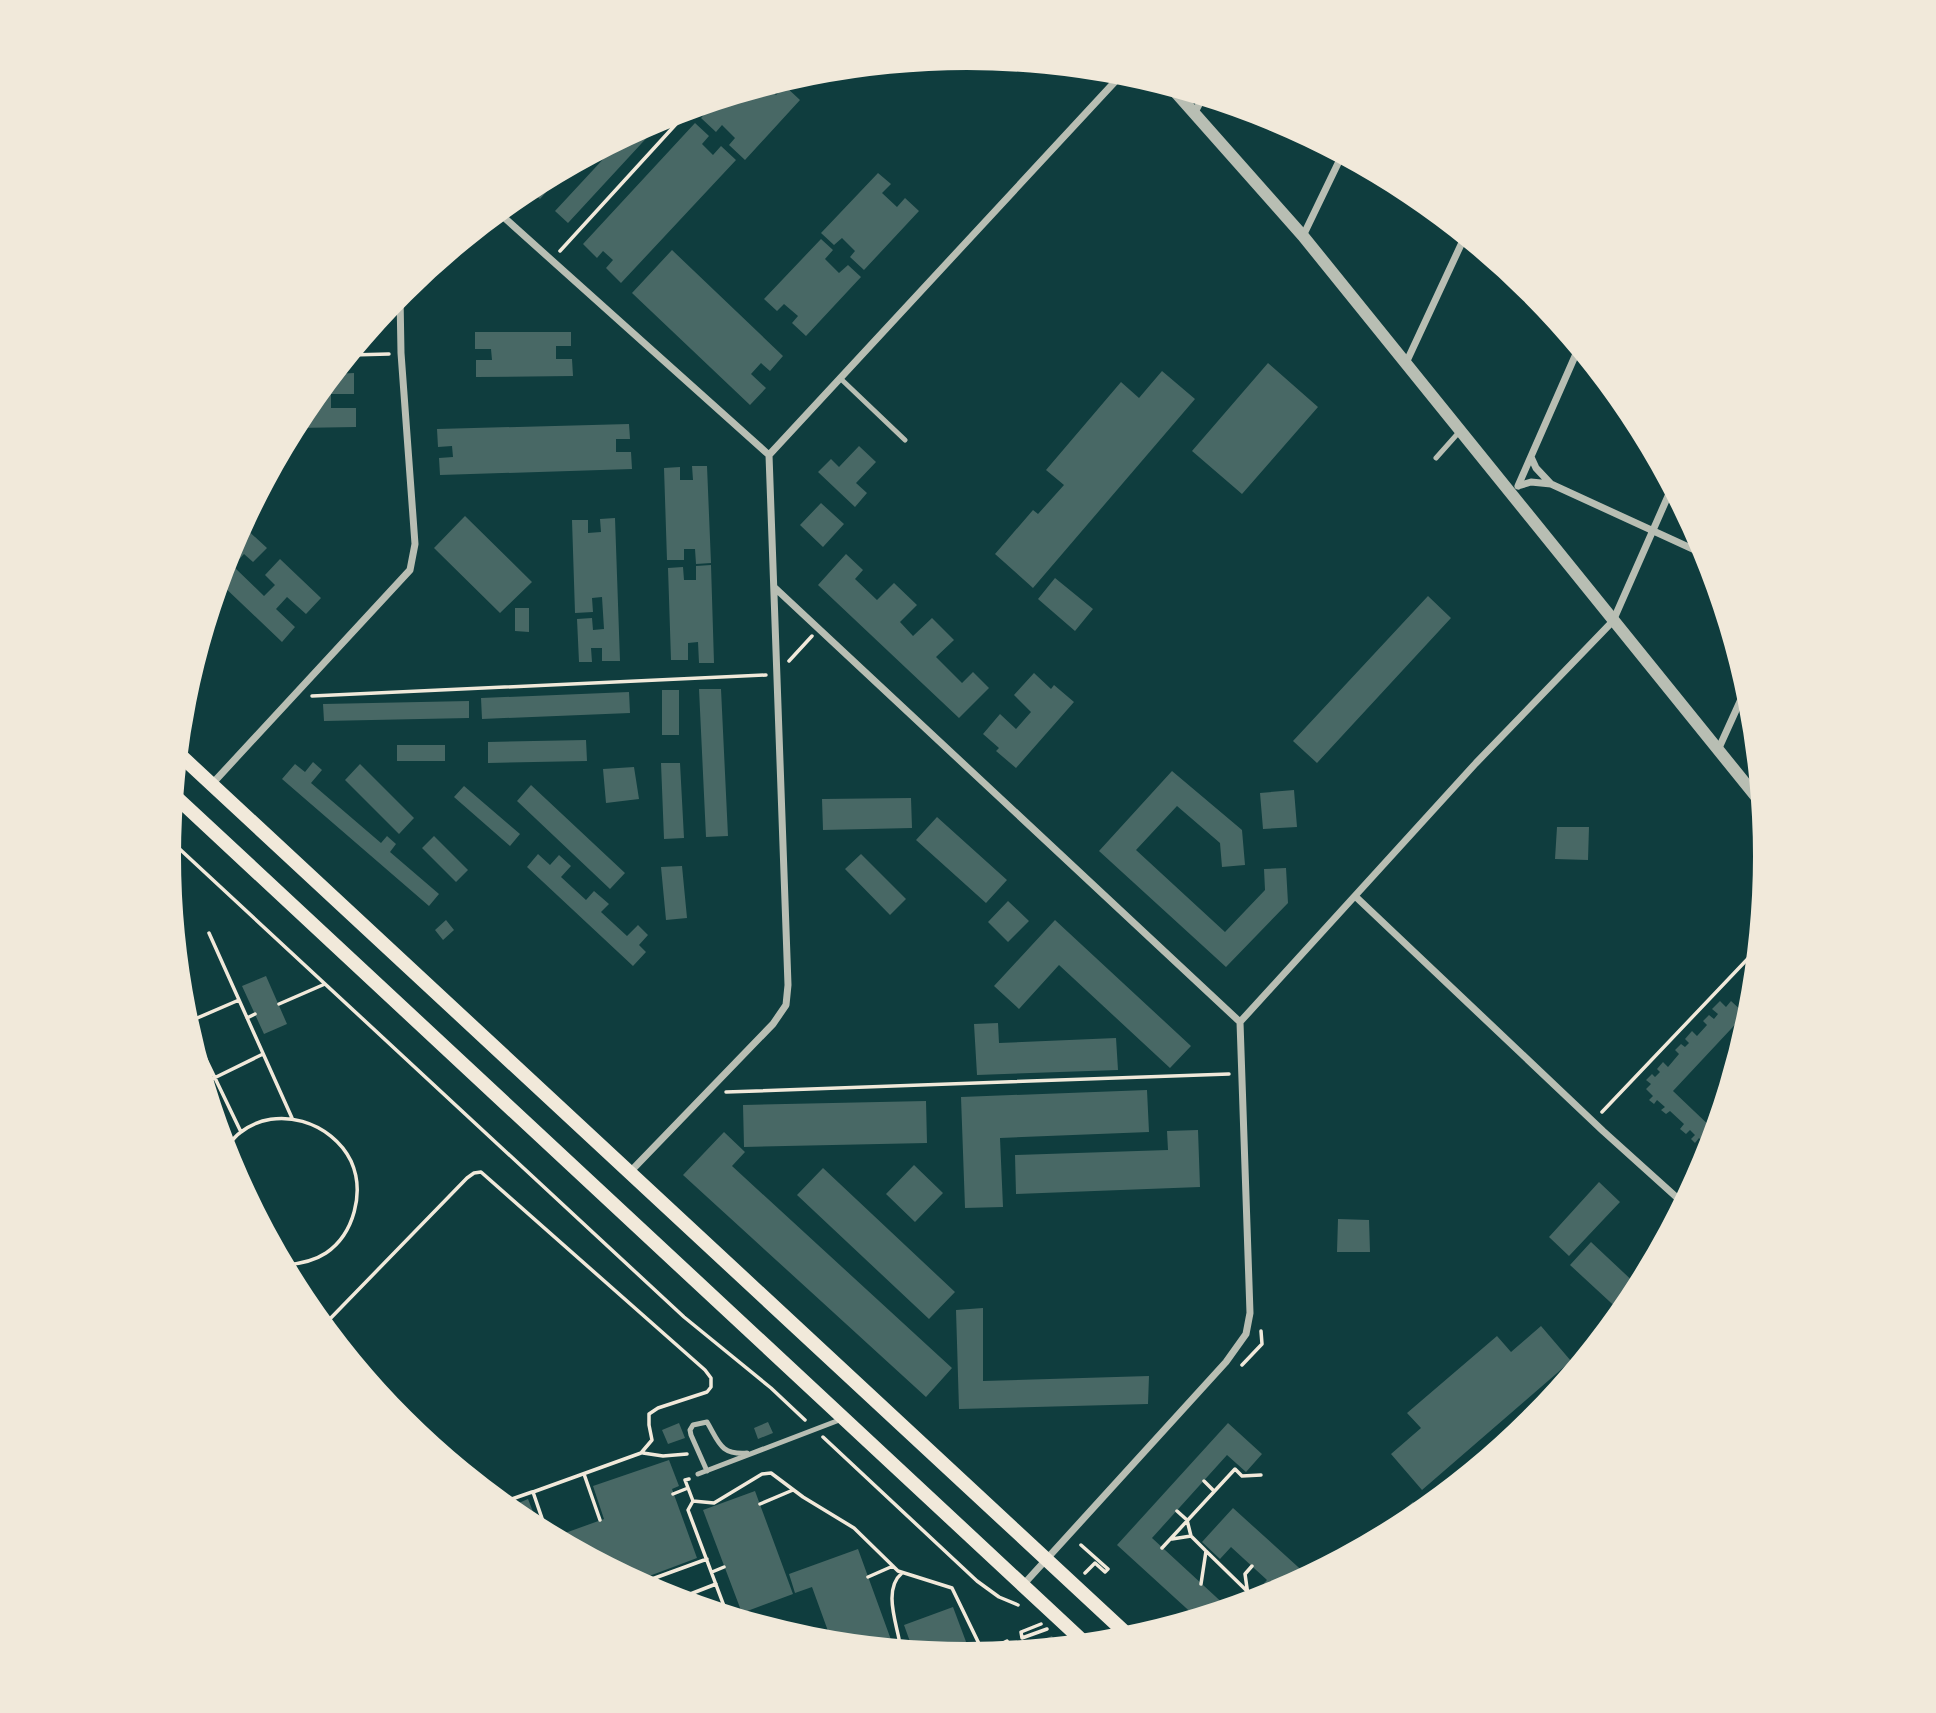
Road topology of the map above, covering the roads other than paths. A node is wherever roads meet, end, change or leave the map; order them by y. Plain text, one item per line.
1 (1113, 84) edge
2 (1183, 101) edge
3 (1199, 105) edge
4 (1195, 113) junction
5 (1338, 163) edge
6 (507, 220) edge
7 (1303, 236) junction
8 (1461, 244) edge
9 (400, 313) edge
10 (1574, 356) edge
11 (1406, 363) junction
12 (841, 379) junction
13 (1460, 431) junction
14 (905, 440) dead end
15 (769, 455) junction
16 (1531, 457) junction
17 (1436, 458) dead end
18 (1551, 484) junction
19 (1516, 492) junction
20 (1667, 498) edge
21 (1653, 531) junction
22 (1691, 548) edge
23 (774, 587) junction
24 (1613, 621) junction
25 (1739, 703) edge
26 (1718, 750) junction
27 (187, 762) edge
28 (212, 785) junction
29 (1752, 791) edge
30 (183, 804) edge
31 (1355, 896) junction
32 (1240, 1022) junction
33 (629, 1172) junction
34 (1676, 1197) edge
35 (844, 1418) junction
36 (754, 1452) junction
37 (707, 1471) junction
38 (698, 1474) road end
39 (1050, 1563) junction
40 (1027, 1589) junction
41 (1120, 1628) edge
42 (1076, 1635) edge

1 - 12 street
2 - 4 street
3 - 4 street
4 - 7 street
5 - 7 street
6 - 15 street
7 - 11 street
8 - 11 street
9 - 28 street
10 - 16 street
11 - 13 street
12 - 14 lane
12 - 15 street
13 - 17 lane
13 - 19 street
15 - 23 street
16 - 18 street
16 - 19 street
18 - 19 street
18 - 21 street
19 - 24 street
20 - 21 street
21 - 22 street
21 - 24 street
23 - 32 street
23 - 33 street
24 - 26 street
24 - 31 street
25 - 26 street
26 - 29 street
27 - 28 main road
28 - 33 main road
30 - 35 main road
31 - 32 street
31 - 34 street
32 - 39 street
33 - 39 main road
35 - 36 lane
35 - 40 main road
36 - 37 lane
36 - 37 lane
37 - 38 lane
39 - 40 street
39 - 41 main road
40 - 42 main road

